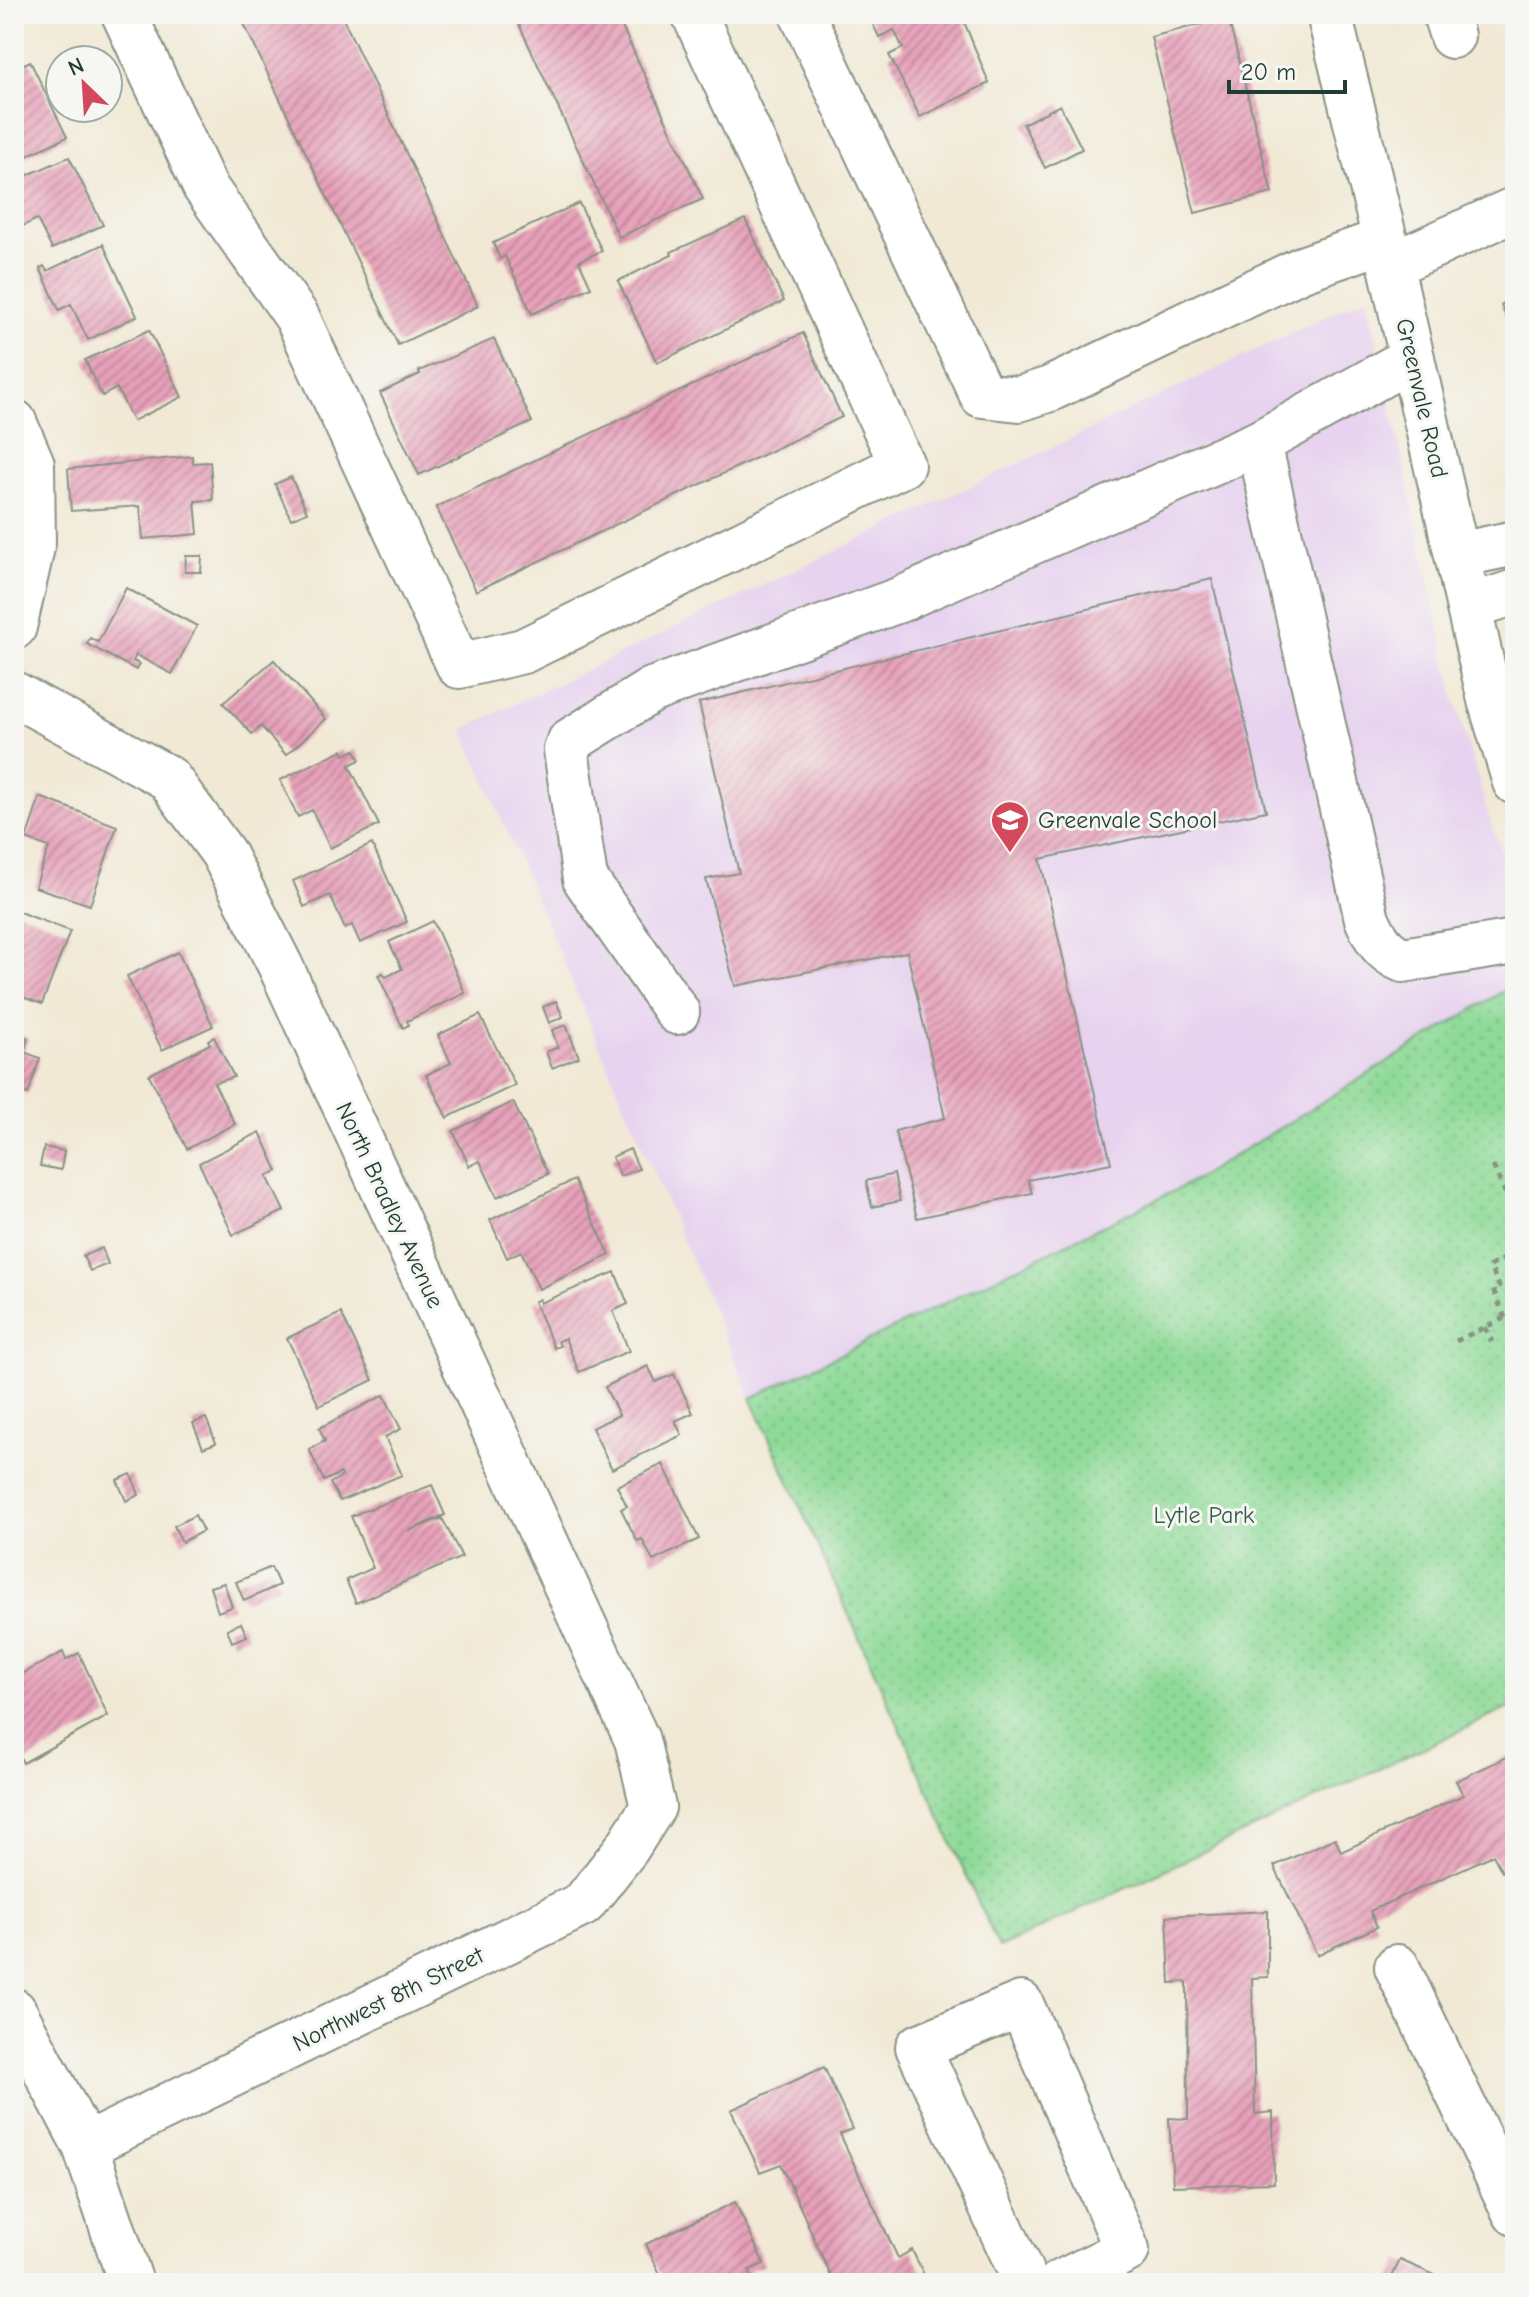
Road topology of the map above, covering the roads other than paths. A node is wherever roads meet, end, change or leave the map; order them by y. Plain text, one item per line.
1 (124, 14) edge
2 (694, 14) edge
3 (802, 14) edge
4 (1329, 14) edge
5 (1515, 209) edge
6 (1388, 252) junction
7 (1412, 358) junction
8 (14, 422) edge
9 (1259, 443) junction
10 (1515, 543) edge
11 (1458, 555) junction
12 (1515, 592) edge
13 (1469, 607) junction
14 (14, 627) edge
15 (14, 694) edge
16 (1515, 782) edge
17 (1515, 942) edge
18 (677, 1012) dead end
19 (653, 1807) joint
20 (1397, 1967) dead end
21 (14, 2011) edge
22 (85, 2146) junction
23 (1515, 2213) edge
24 (1079, 2279) edge
25 (131, 2283) edge
26 (1026, 2283) edge

1 - 2 street
3 - 6 street
4 - 6 street, Greenvale Road
5 - 6 street
6 - 7 street, Greenvale Road
7 - 9 street
7 - 11 street, Greenvale Road
8 - 14 street
9 - 17 street
9 - 18 street
10 - 11 street
11 - 13 street, Greenvale Road
12 - 13 street
13 - 16 street, Greenvale Road
15 - 19 street, North Bradley Avenue
19 - 22 street, Northwest 8th Street
20 - 23 street
21 - 22 street
22 - 25 street
24 - 26 street

